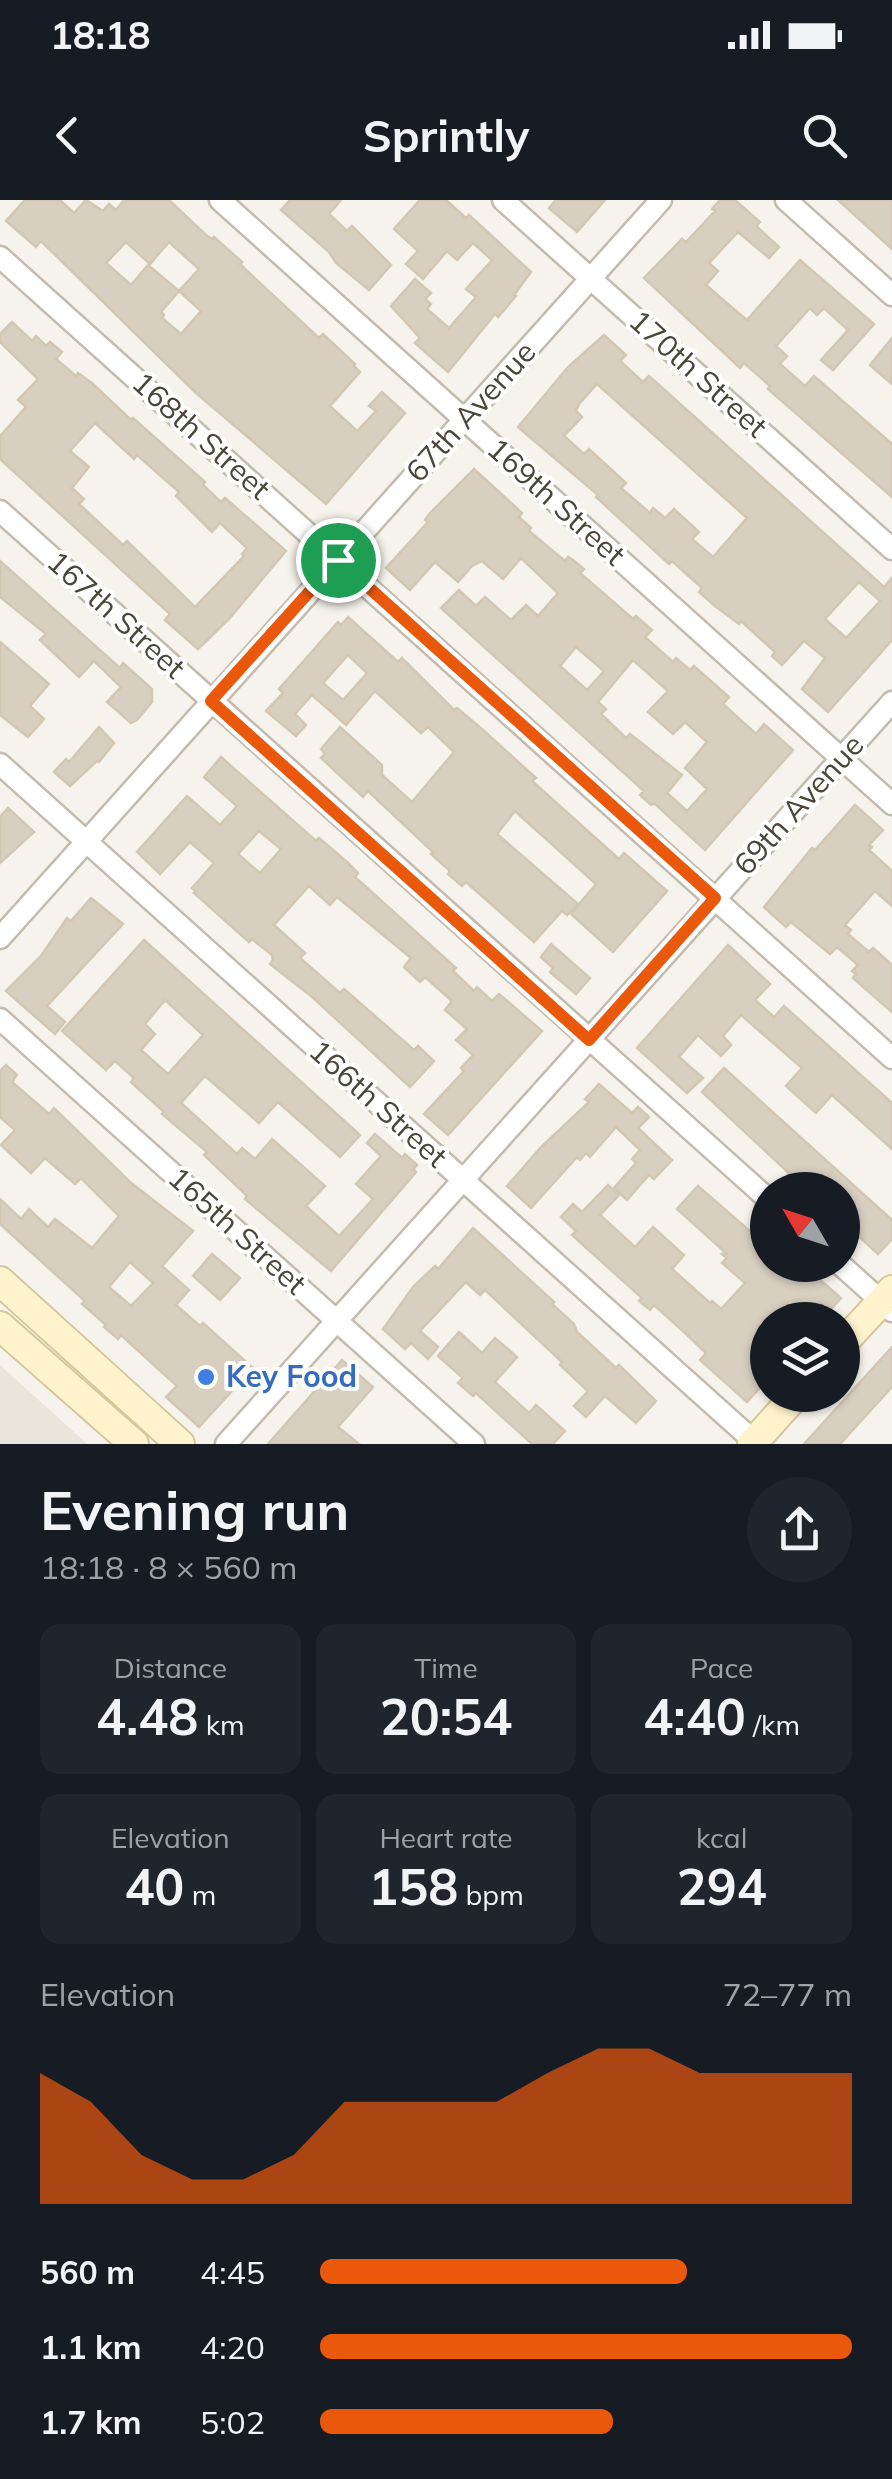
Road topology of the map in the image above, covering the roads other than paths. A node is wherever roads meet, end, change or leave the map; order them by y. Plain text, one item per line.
1 (220, 200) edge
2 (503, 200) edge
3 (661, 200) edge
4 (786, 200) edge
5 (0, 256) edge
6 (591, 278) junction
7 (892, 295) edge
8 (464, 420) junction
9 (0, 511) edge
10 (892, 549) edge
11 (338, 560) junction
12 (211, 701) junction
13 (892, 702) edge
14 (841, 758) junction
15 (0, 764) edge
16 (892, 804) edge
17 (86, 842) junction
18 (715, 898) junction
19 (0, 938) edge
20 (0, 1018) edge
21 (589, 1040) junction
22 (892, 1058) edge
23 (463, 1180) junction
24 (750, 1184) edge
25 (0, 1280) edge
26 (860, 1280) edge
27 (888, 1301) edge
28 (338, 1322) junction
29 (0, 1326) edge
30 (860, 1327) edge
31 (781, 1412) edge
32 (754, 1443) edge
33 (134, 1444) edge
34 (180, 1444) edge
35 (226, 1444) edge
36 (474, 1444) edge

1 - 8 street, 169th Street
2 - 6 street, 170th Street
3 - 6 street, 67th Avenue
4 - 7 street
5 - 11 street, 168th Street
6 - 8 street, 67th Avenue
6 - 10 street, 170th Street
8 - 11 street, 67th Avenue
8 - 14 street, 169th Street
9 - 12 street, 167th Street
11 - 12 street, 67th Avenue
11 - 18 street, 168th Street
12 - 17 street, 67th Avenue
12 - 21 street, 167th Street
13 - 14 street, 69th Avenue
14 - 16 street, 169th Street
14 - 18 street, 69th Avenue
15 - 17 street, 166th Street
17 - 19 street, 67th Avenue
17 - 23 street, 166th Street
18 - 21 street, 69th Avenue
18 - 22 street, 168th Street
20 - 28 street, 165th Street
21 - 23 street, 69th Avenue
21 - 24 street, 167th Street
23 - 28 street, 69th Avenue
23 - 32 street, 166th Street
25 - 34 street
26 - 27 street
27 - 30 street
28 - 35 street, 69th Avenue
28 - 36 street, 165th Street
29 - 33 street
31 - 32 street

